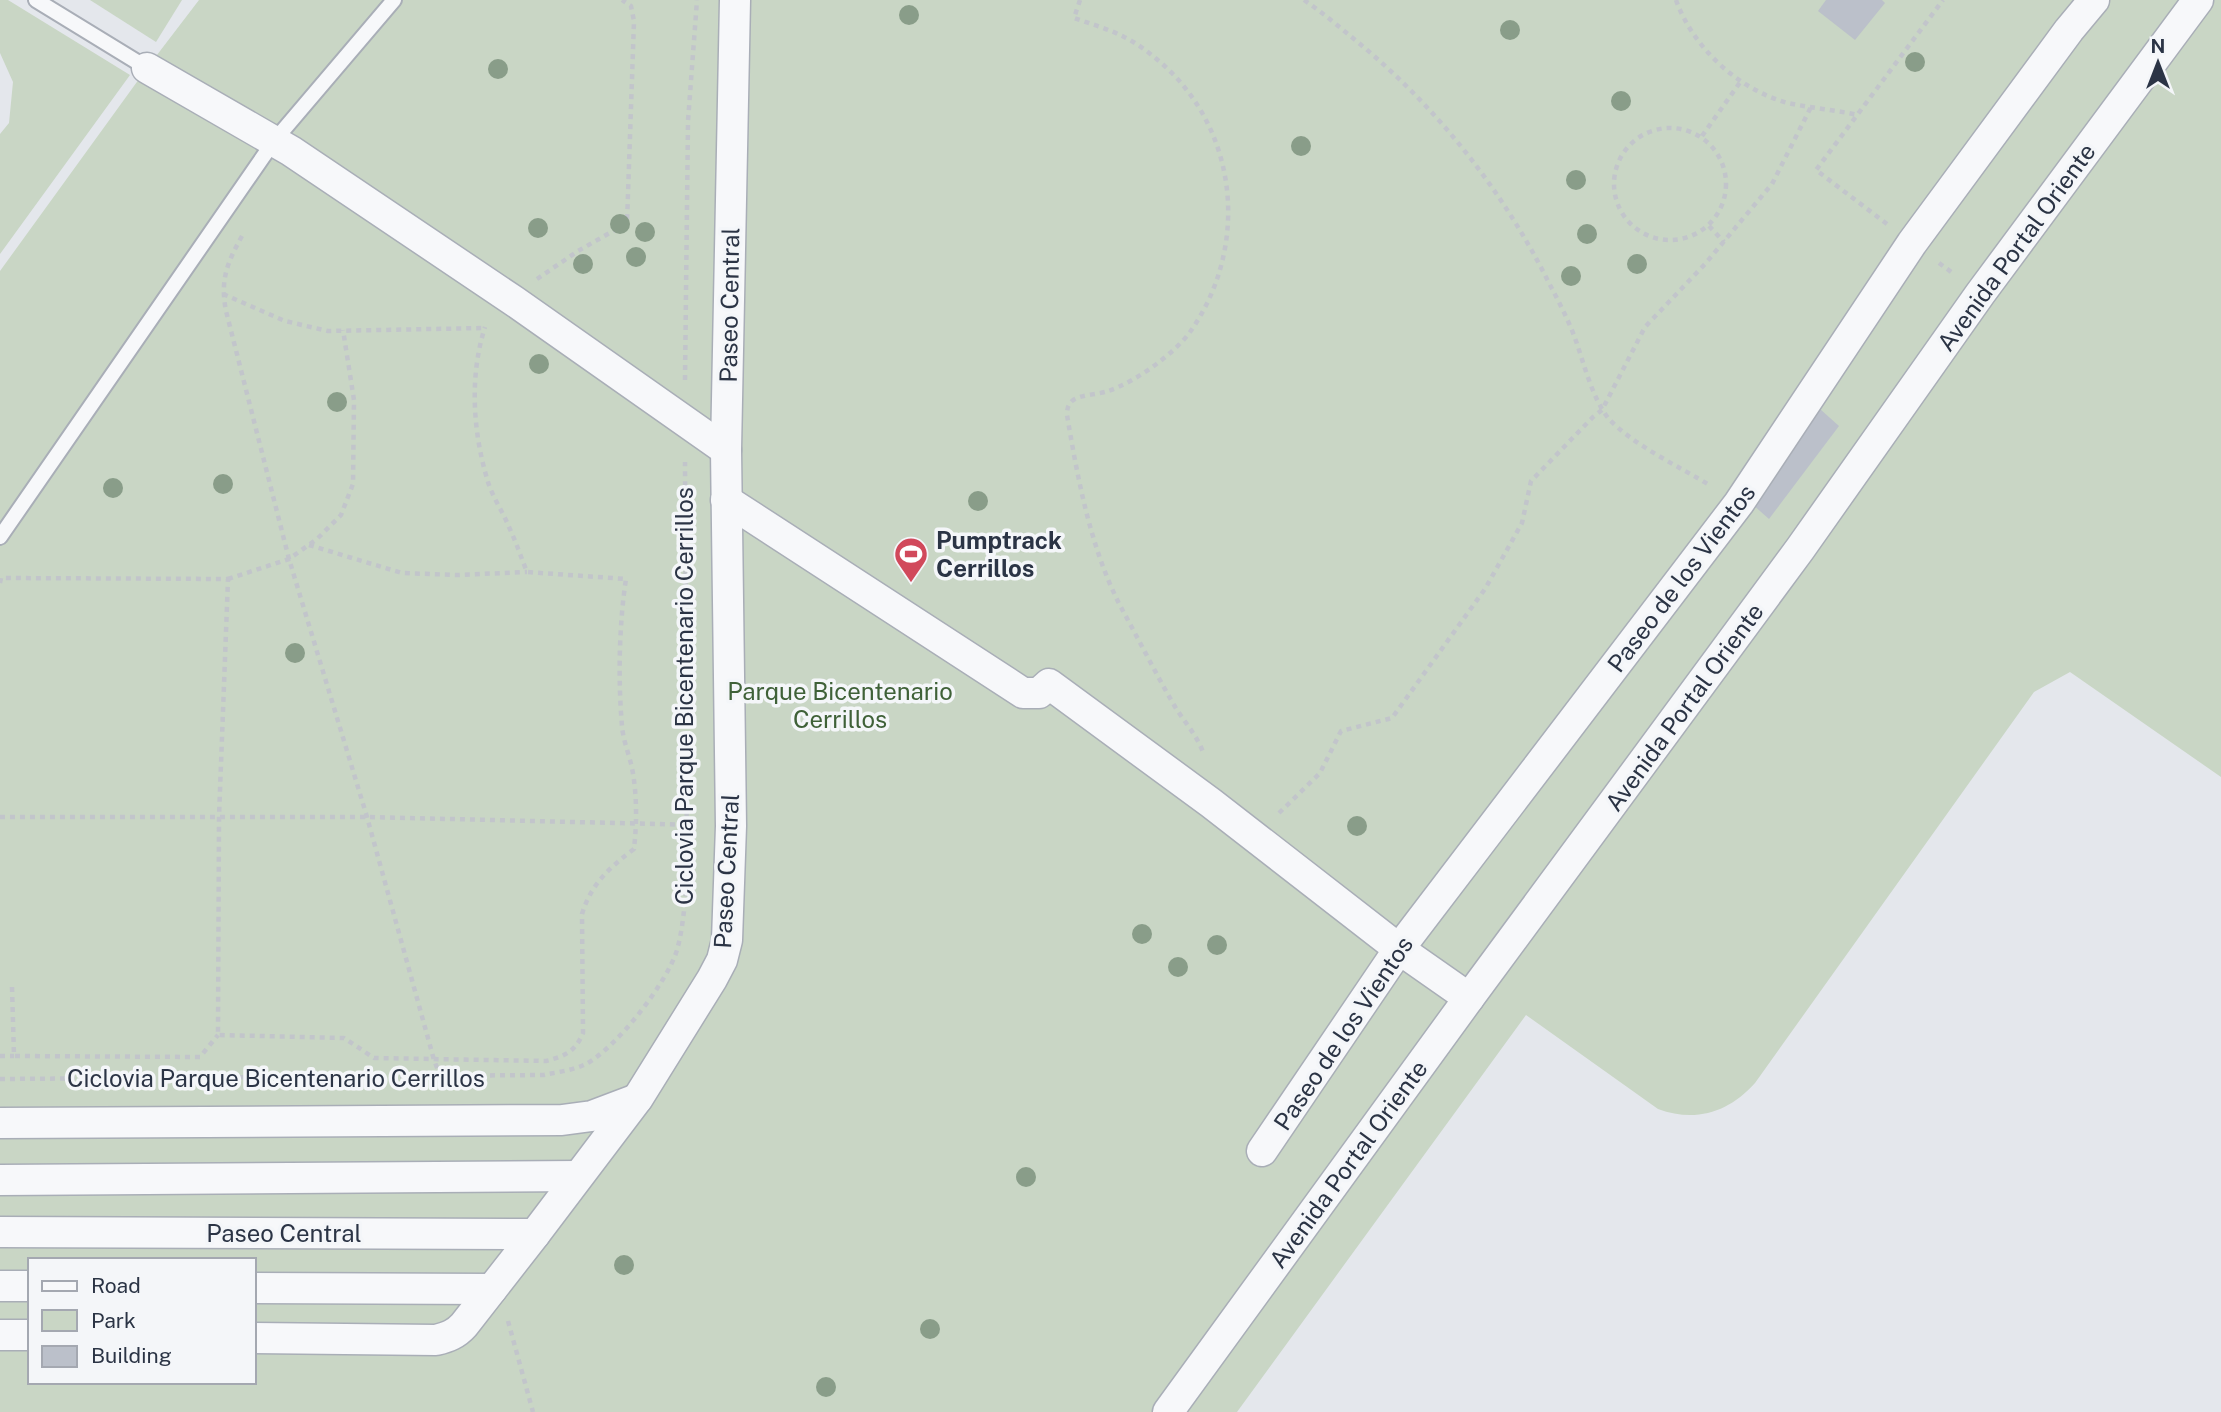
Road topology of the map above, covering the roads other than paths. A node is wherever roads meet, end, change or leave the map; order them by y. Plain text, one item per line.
1 (36, 0) edge
2 (394, 0) edge
3 (735, 0) edge
4 (2094, 0) edge
5 (2198, 0) edge
6 (147, 68) joint
7 (274, 141) junction
8 (726, 450) junction
9 (726, 500) junction
10 (0, 537) edge
11 (1399, 949) junction
12 (1469, 998) junction
13 (638, 1098) junction
14 (0, 1123) edge
15 (1262, 1151) dead end
16 (579, 1176) junction
17 (0, 1180) edge
18 (0, 1232) edge
19 (535, 1234) junction
20 (0, 1286) edge
21 (28, 1286) edge
22 (256, 1288) edge
23 (492, 1289) junction
24 (0, 1335) edge
25 (28, 1335) edge
26 (256, 1338) edge
27 (1168, 1412) edge

1 - 6 lane
2 - 7 lane
3 - 8 street, Paseo Central
4 - 11 street, Paseo de los Vientos
5 - 12 street, Avenida Portal Oriente
6 - 7 street
7 - 8 street
7 - 10 lane
8 - 9 street, Paseo Central
9 - 11 street
9 - 13 street, Paseo Central
11 - 12 street
11 - 15 street, Paseo de los Vientos
12 - 27 street, Avenida Portal Oriente
13 - 14 street
13 - 16 street, Paseo Central
16 - 17 street
16 - 19 street, Paseo Central
18 - 19 street, Paseo Central
19 - 23 street
20 - 21 street
22 - 23 street
23 - 26 street
24 - 25 street

